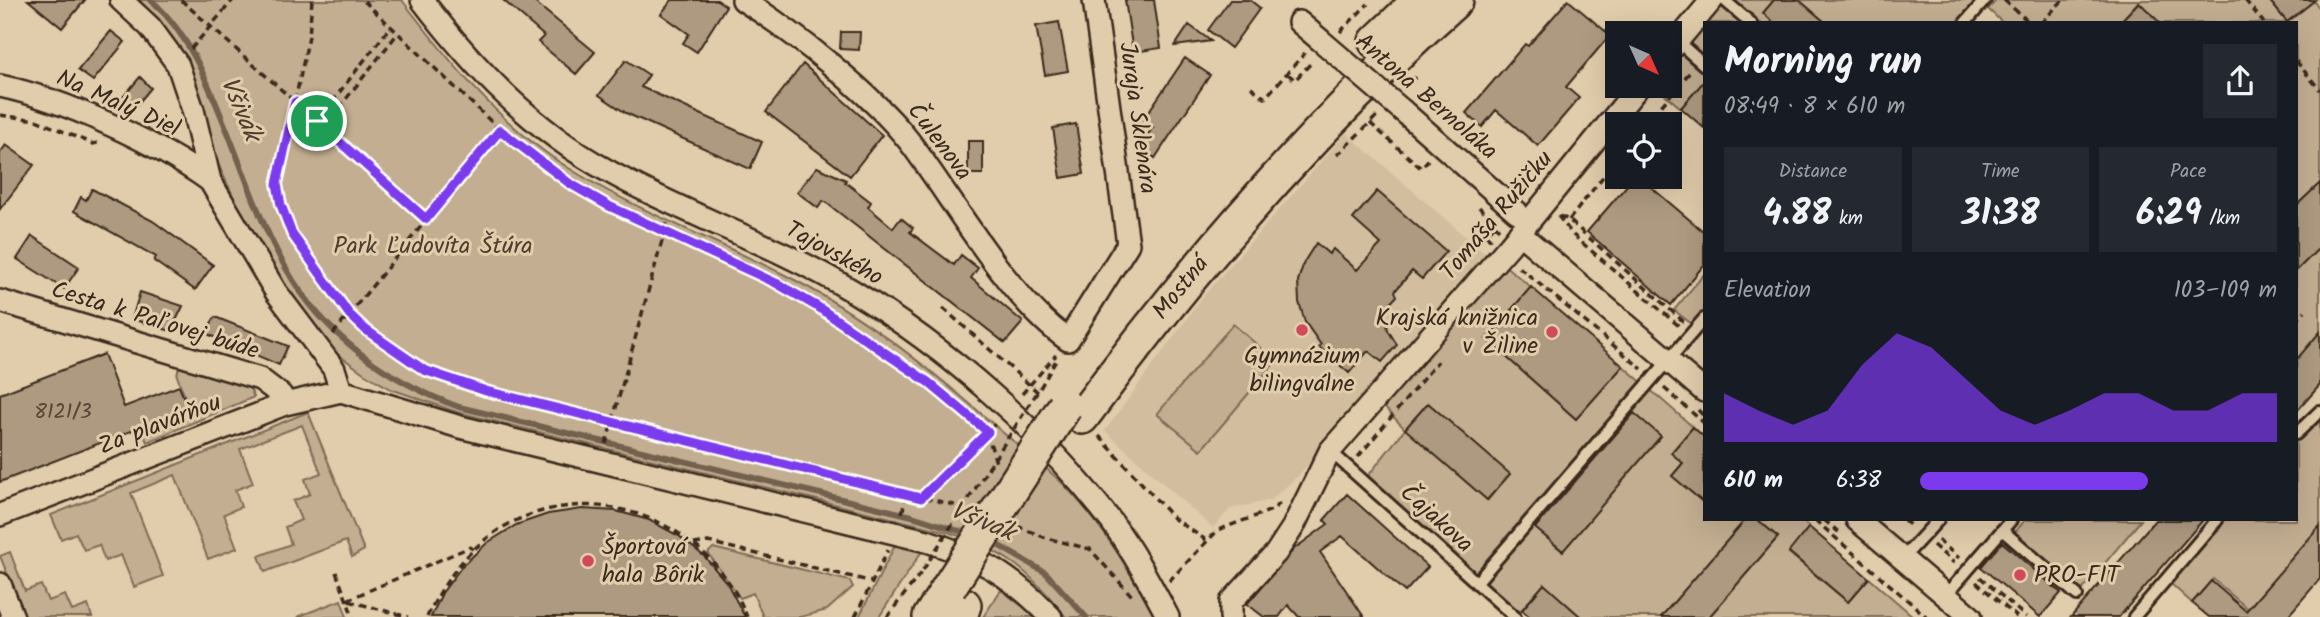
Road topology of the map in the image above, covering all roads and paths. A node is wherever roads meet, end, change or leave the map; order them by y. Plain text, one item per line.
1 (121, 0) edge
2 (181, 0) edge
3 (233, 0) edge
4 (312, 0) edge
5 (363, 0) edge
6 (422, 0) edge
7 (743, 0) edge
8 (782, 0) edge
9 (1094, 0) edge
10 (1420, 0) edge
11 (1456, 0) edge
12 (1713, 0) edge
13 (1724, 0) edge
14 (1985, 0) edge
15 (2004, 0) edge
16 (2063, 0) edge
17 (2245, 0) edge
18 (775, 20) junction
19 (1749, 21) edge
20 (1967, 21) edge
21 (2028, 21) edge
22 (2043, 21) edge
23 (2262, 21) edge
24 (1299, 22) dead end
25 (391, 26) junction
26 (209, 28) junction
27 (398, 33) junction
28 (1682, 36) edge
29 (194, 46) dead end
30 (1317, 49) junction
31 (1682, 51) edge
32 (1301, 58) dead end
33 (1702, 63) edge
34 (2298, 63) edge
35 (1288, 74) junction
36 (0, 86) edge
37 (1251, 87) dead end
38 (2320, 90) edge
39 (1629, 98) edge
40 (295, 102) junction
41 (1657, 112) edge
42 (0, 115) edge
43 (317, 121) junction
44 (1370, 123) dead end
45 (324, 127) junction
46 (114, 128) junction
47 (500, 130) junction
48 (1411, 160) dead end
49 (1605, 174) edge
50 (210, 181) junction
51 (1534, 215) junction
52 (426, 219) junction
53 (1569, 220) junction
54 (665, 226) dead end
55 (663, 232) junction
56 (1518, 266) dead end
57 (1509, 276) dead end
58 (0, 302) edge
59 (943, 309) dead end
60 (2305, 311) dead end
61 (349, 314) junction
62 (2298, 319) edge
63 (1703, 320) edge
64 (1692, 333) junction
65 (329, 339) dead end
66 (1068, 340) junction
67 (1447, 351) dead end
68 (1669, 360) junction
69 (1042, 371) dead end
70 (1030, 385) junction
71 (1703, 390) edge
72 (341, 391) junction
73 (285, 404) junction
74 (1065, 408) junction
75 (2320, 411) edge
76 (611, 421) junction
77 (2298, 432) edge
78 (609, 435) dead end
79 (1330, 451) junction
80 (1349, 468) junction
81 (907, 494) junction
82 (1291, 494) dead end
83 (903, 507) dead end
84 (0, 515) edge
85 (1816, 521) edge
86 (1858, 521) edge
87 (1937, 521) edge
88 (2010, 521) edge
89 (2216, 521) edge
90 (2002, 530) junction
91 (1033, 532) dead end
92 (1206, 540) junction
93 (892, 541) dead end
94 (694, 544) junction
95 (474, 550) junction
96 (1903, 558) junction
97 (336, 572) dead end
98 (873, 582) junction
99 (1476, 583) junction
100 (0, 584) edge
101 (1153, 590) junction
102 (1946, 595) junction
103 (2077, 595) dead end
104 (347, 600) junction
105 (946, 603) edge
106 (13, 617) edge
107 (354, 617) edge
108 (408, 617) edge
109 (427, 617) edge
110 (747, 617) edge
111 (855, 617) edge
112 (887, 617) edge
113 (1051, 617) edge
114 (1168, 617) edge
115 (1231, 617) edge
116 (1515, 617) edge
117 (1927, 617) edge
118 (1971, 617) edge
119 (2134, 617) edge

1 - 50 street
2 - 26 path
3 - 26 path
4 - 40 path
5 - 25 path
6 - 101 street, Tajovského
7 - 18 street, Čulenova
8 - 18 street
9 - 66 street, Juraja Sklenára
10 - 74 main road, Mostná
11 - 74 main road, Mostná
12 - 28 street
13 - 19 lane
14 - 20 lane
15 - 21 path
16 - 22 path
17 - 23 path
18 - 66 street, Čulenova
24 - 30 street, Antona Bernoláka
25 - 27 path
25 - 43 path
26 - 29 path
26 - 40 path
27 - 45 path
27 - 47 path
30 - 35 path
30 - 51 street, Antona Bernoláka, bridge
31 - 33 lane
32 - 35 path
33 - 41 path
34 - 38 path
35 - 37 path
36 - 46 street, Na Malý Diel
39 - 51 street, Tomáša Ružičku
40 - 43 path
40 - 61 path
42 - 46 path
43 - 45 path
44 - 48 path
45 - 52 path
46 - 50 street, Na Malý Diel
47 - 52 path
47 - 55 path
49 - 53 path
50 - 72 street
51 - 53 path
51 - 64 path
51 - 68 street, Antona Bernoláka
51 - 79 street, Tomáša Ružičku
52 - 61 path
53 - 64 path
54 - 55 path
55 - 76 path
55 - 81 path
56 - 57 path
58 - 73 street, Cesta k Paľovej búde
59 - 70 path
60 - 62 path
61 - 65 path
61 - 76 path
63 - 64 lane
64 - 68 lane
66 - 74 path
67 - 80 path
68 - 71 street, Antona Bernoláka
68 - 99 lane
69 - 70 path
70 - 74 path
72 - 73 street, Za plavárňou
72 - 113 street
73 - 84 street, Za plavárňou
74 - 92 path
74 - 105 main road, Mostná, bridge
74 - 105 path, bridge
75 - 77 lane
76 - 78 path
76 - 81 path
79 - 80 lane, Čajakova
79 - 115 street, Tomáša Ružičku
80 - 99 lane, Čajakova
81 - 83 path
82 - 92 path
85 - 117 path
86 - 96 street
87 - 96 lane
88 - 90 lane
89 - 119 lane
90 - 102 lane
90 - 103 lane
91 - 101 path
92 - 101 path
93 - 98 path
94 - 95 path
94 - 98 path
94 - 110 path
95 - 104 path
95 - 109 path
96 - 102 street
97 - 104 path
98 - 111 path
99 - 116 lane, Čajakova
100 - 106 street
101 - 114 street, Tajovského
102 - 118 street
104 - 107 path
104 - 108 path
105 - 112 path

